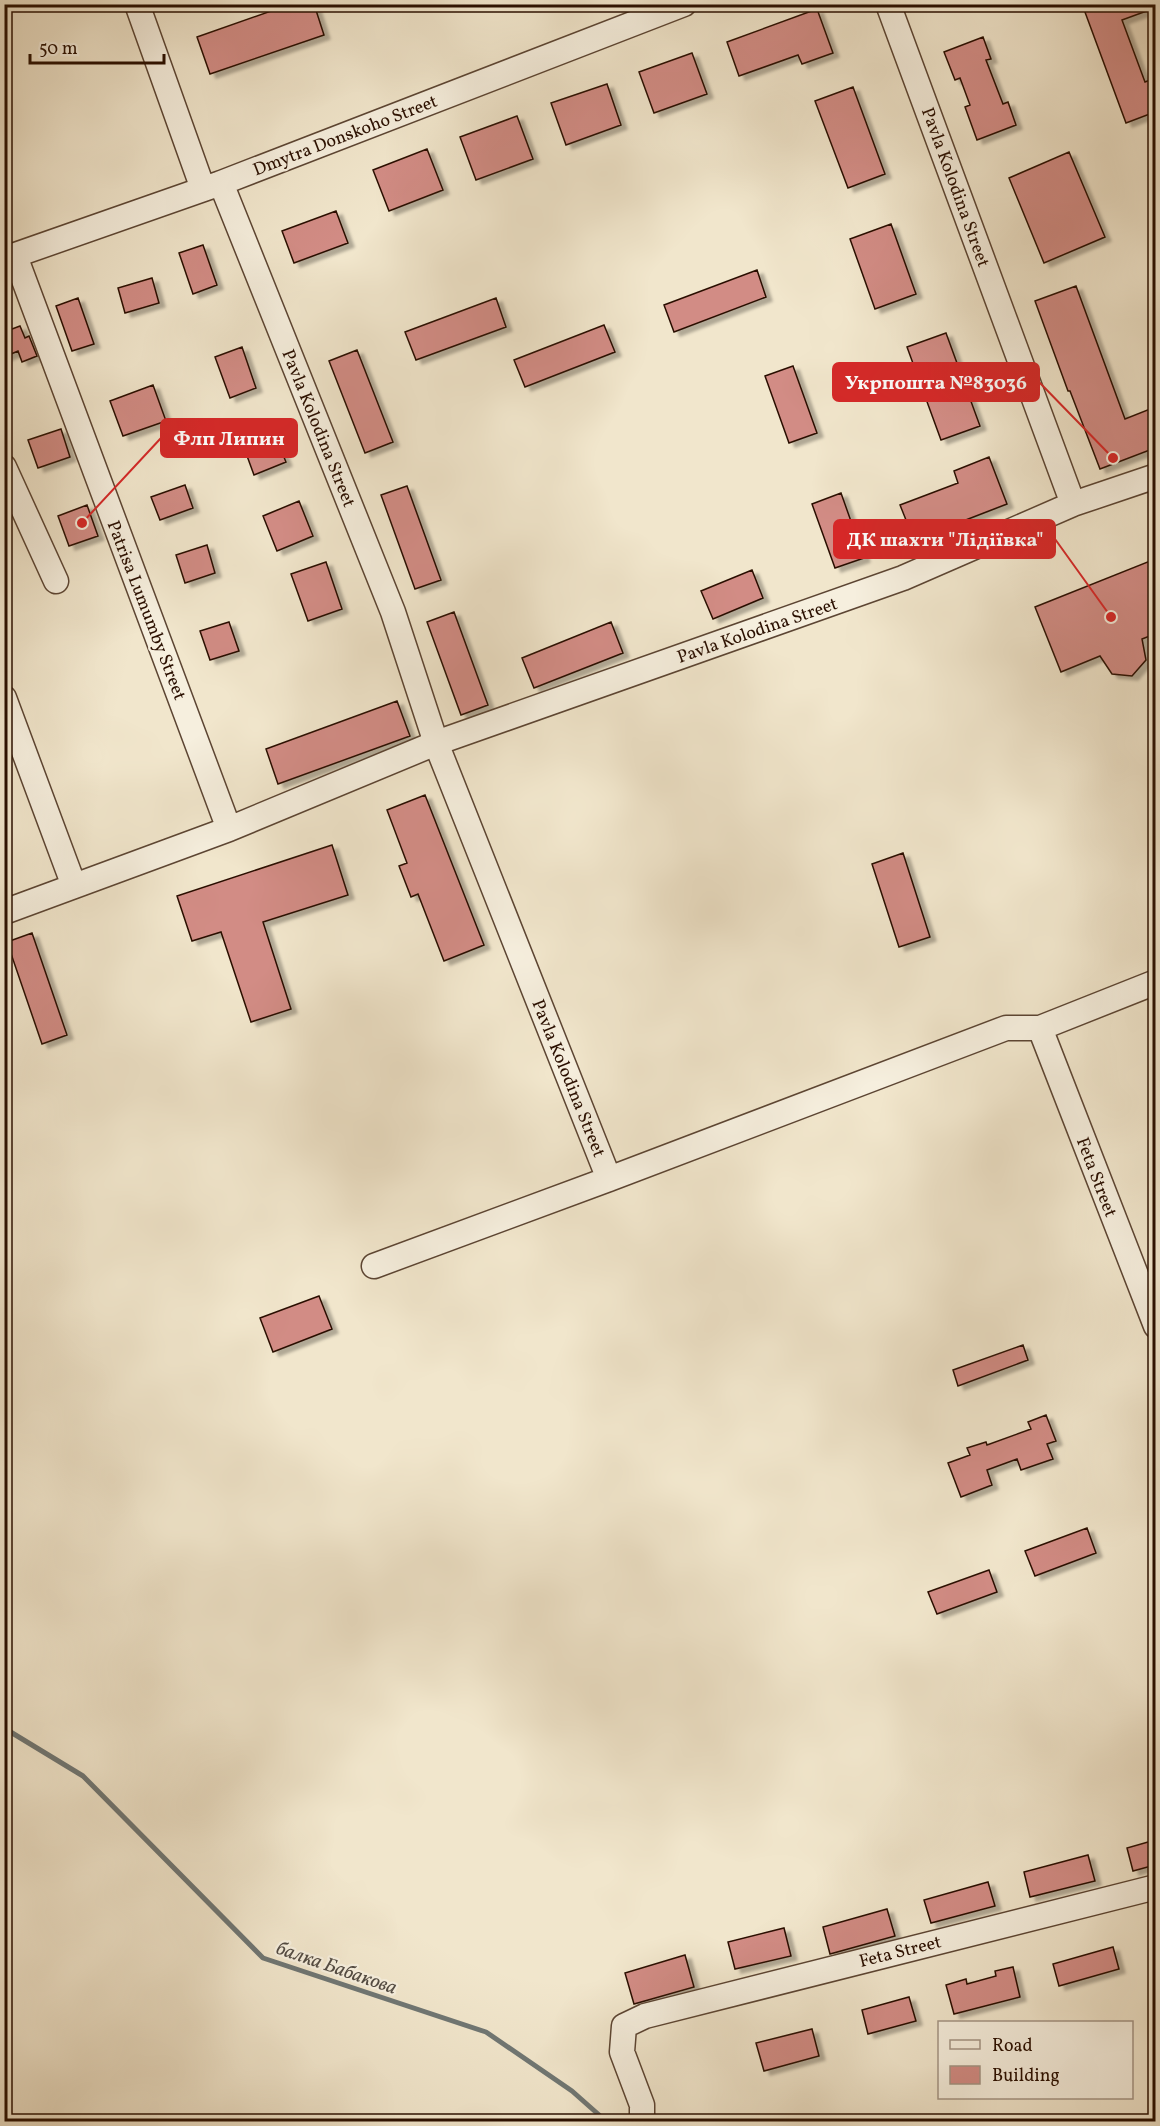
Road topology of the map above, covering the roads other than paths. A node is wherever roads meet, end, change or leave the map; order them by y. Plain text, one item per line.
1 (136, 4) edge
2 (684, 4) edge
3 (888, 4) edge
4 (212, 186) junction
5 (10, 257) edge
6 (4, 467) edge
7 (1155, 476) edge
8 (1073, 504) junction
9 (56, 580) dead end
10 (4, 698) edge
11 (436, 743) junction
12 (230, 829) junction
13 (74, 886) junction
14 (4, 912) edge
15 (1155, 982) edge
16 (1040, 1028) junction
17 (609, 1179) junction
18 (374, 1266) dead end
19 (1146, 1275) edge
20 (1155, 1326) edge
21 (1155, 1887) edge
22 (642, 2121) edge

1 - 4 street, Pavla Kolodina Street
2 - 4 street, Dmytra Donskoho Street
3 - 8 street, Pavla Kolodina Street
4 - 5 street, Dmytra Donskoho Street
4 - 11 street, Pavla Kolodina Street
5 - 12 street, Patrisa Lumumby Street
6 - 9 street
7 - 8 street, Pavla Kolodina Street
8 - 11 street, Pavla Kolodina Street
10 - 13 street
11 - 12 street
11 - 17 street, Pavla Kolodina Street
12 - 13 street
13 - 14 street
15 - 16 street
16 - 17 street
16 - 19 street, Feta Street
17 - 18 street
19 - 20 street, Feta Street
21 - 22 street, Feta Street

